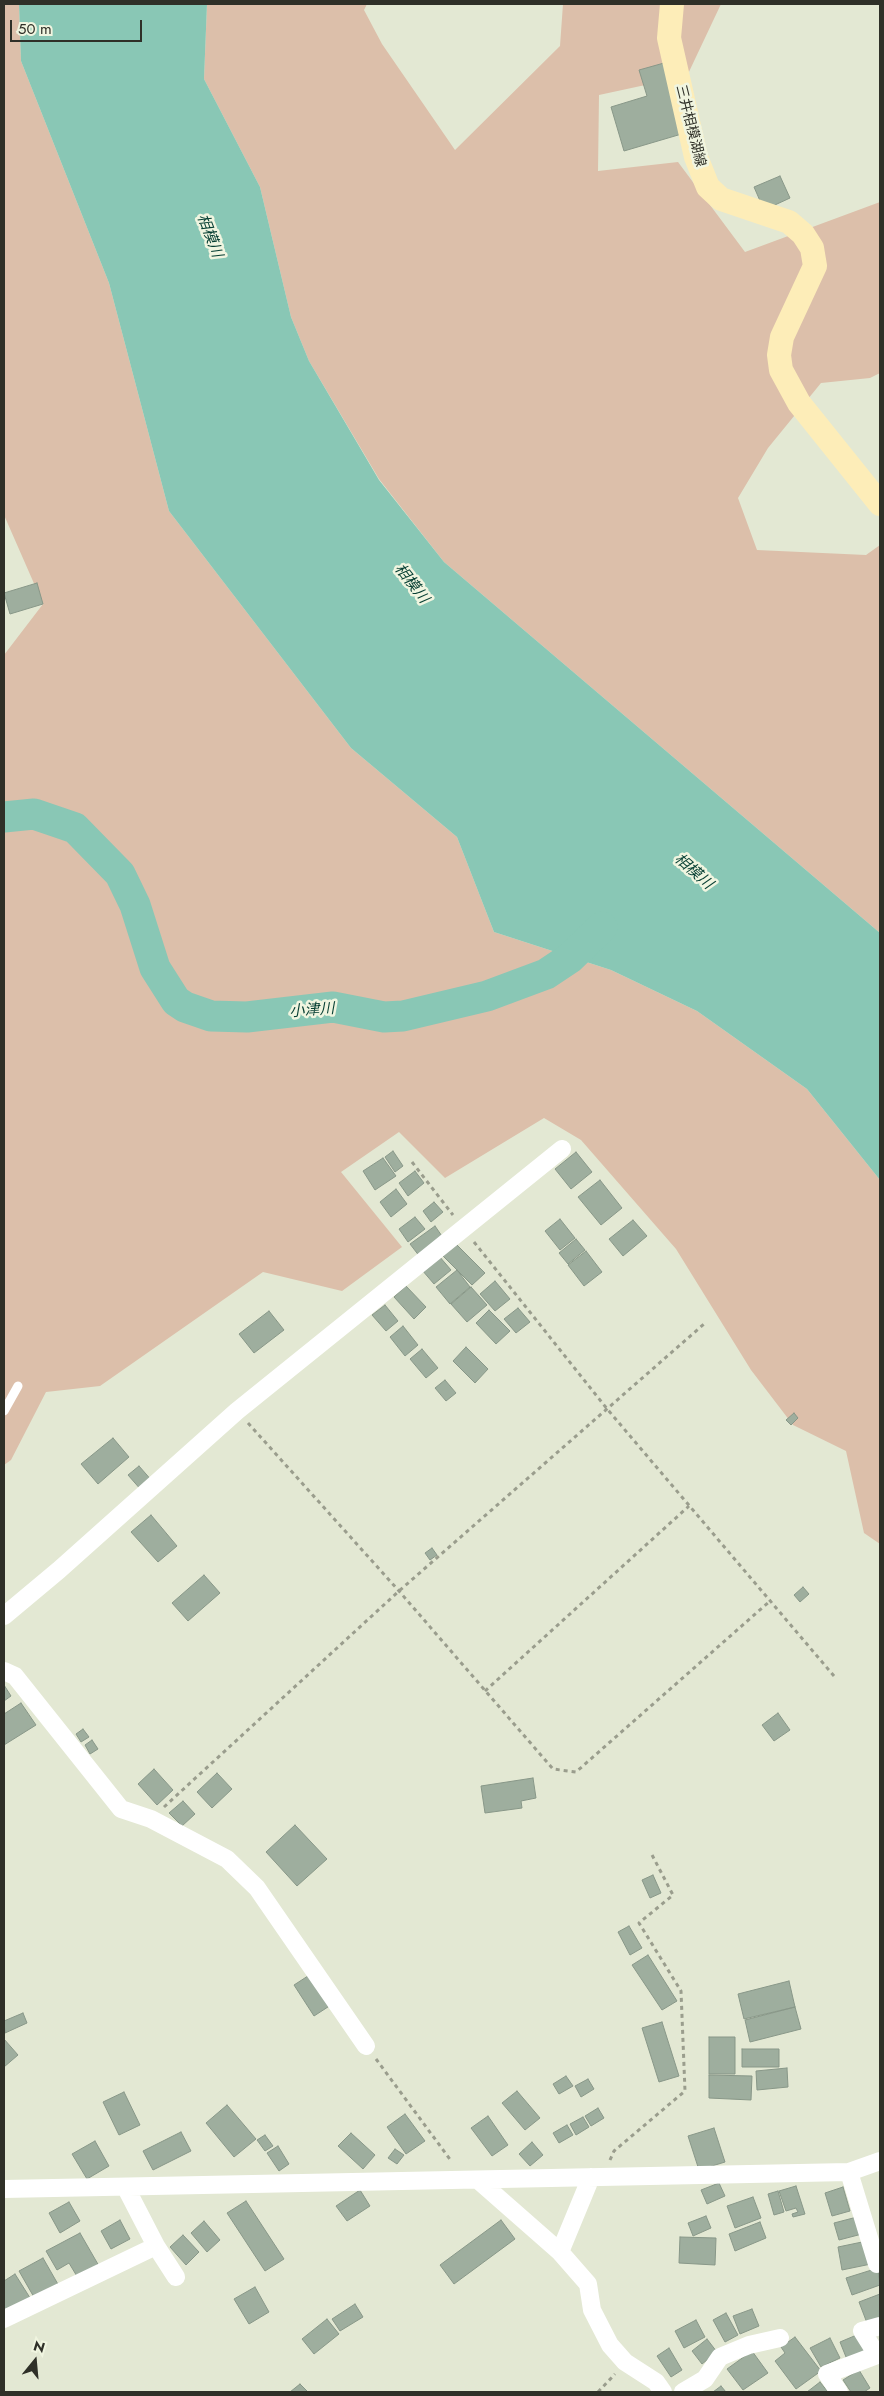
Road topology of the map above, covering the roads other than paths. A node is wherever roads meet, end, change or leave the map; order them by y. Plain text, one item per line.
1 (672, 4) edge
2 (880, 504) edge
3 (562, 1149) dead end
4 (18, 1386) dead end
5 (4, 1411) edge
6 (4, 1616) edge
7 (4, 1671) edge
8 (366, 2046) road end
9 (880, 2162) edge
10 (848, 2172) junction
11 (597, 2177) junction
12 (472, 2180) junction
13 (126, 2188) junction
14 (4, 2189) edge
15 (156, 2246) junction
16 (560, 2252) junction
17 (877, 2264) dead end
18 (176, 2277) dead end
19 (4, 2319) edge
20 (880, 2326) edge
21 (780, 2338) dead end
22 (663, 2392) edge
23 (683, 2392) edge
24 (838, 2392) edge

1 - 2 main road, 三井相模湖線
3 - 6 street
4 - 5 lane
7 - 8 street
9 - 10 street
10 - 11 street
10 - 17 street
11 - 12 street
11 - 16 street
12 - 13 street
12 - 16 street
13 - 14 street
13 - 15 street
15 - 18 street
15 - 19 street
16 - 22 street
20 - 24 street
21 - 23 street

